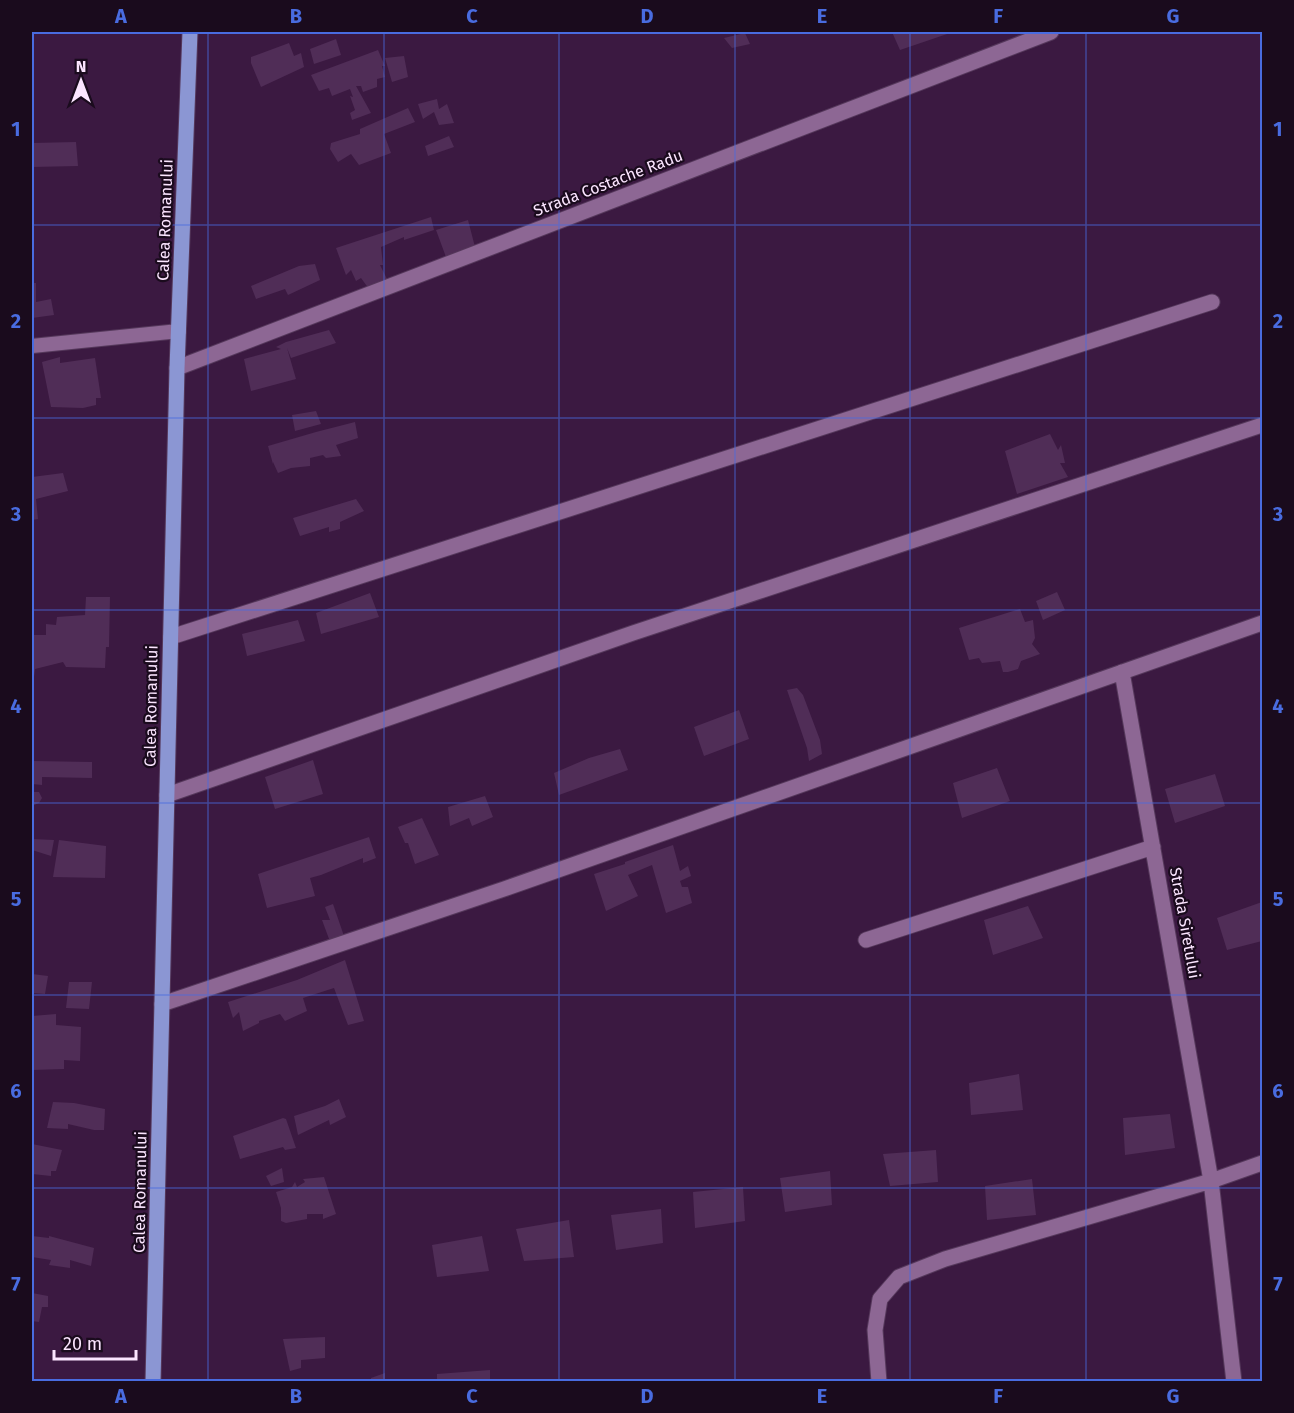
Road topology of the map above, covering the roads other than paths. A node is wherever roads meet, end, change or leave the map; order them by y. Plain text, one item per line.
1 (190, 32) edge
2 (1051, 32) edge
3 (1212, 302) dead end
4 (178, 332) junction
5 (32, 346) edge
6 (177, 368) junction
7 (1263, 425) edge
8 (1263, 623) edge
9 (171, 637) junction
10 (1122, 672) junction
11 (167, 795) junction
12 (1153, 847) junction
13 (866, 940) dead end
14 (162, 1004) junction
15 (1263, 1163) edge
16 (1211, 1181) junction
17 (153, 1382) edge
18 (879, 1382) edge
19 (1234, 1382) edge

1 - 4 main road, Calea Romanului
2 - 6 street, Strada Costache Radu
3 - 9 street
4 - 5 lane
4 - 6 main road, Calea Romanului
6 - 9 main road, Calea Romanului
7 - 11 street
8 - 10 street
9 - 11 main road, Calea Romanului
10 - 12 street, Strada Siretului
10 - 14 street
11 - 14 main road, Calea Romanului
12 - 13 street
12 - 16 street, Strada Siretului
14 - 17 main road, Calea Romanului
15 - 16 street
16 - 18 street
16 - 19 street, Strada Siretului

